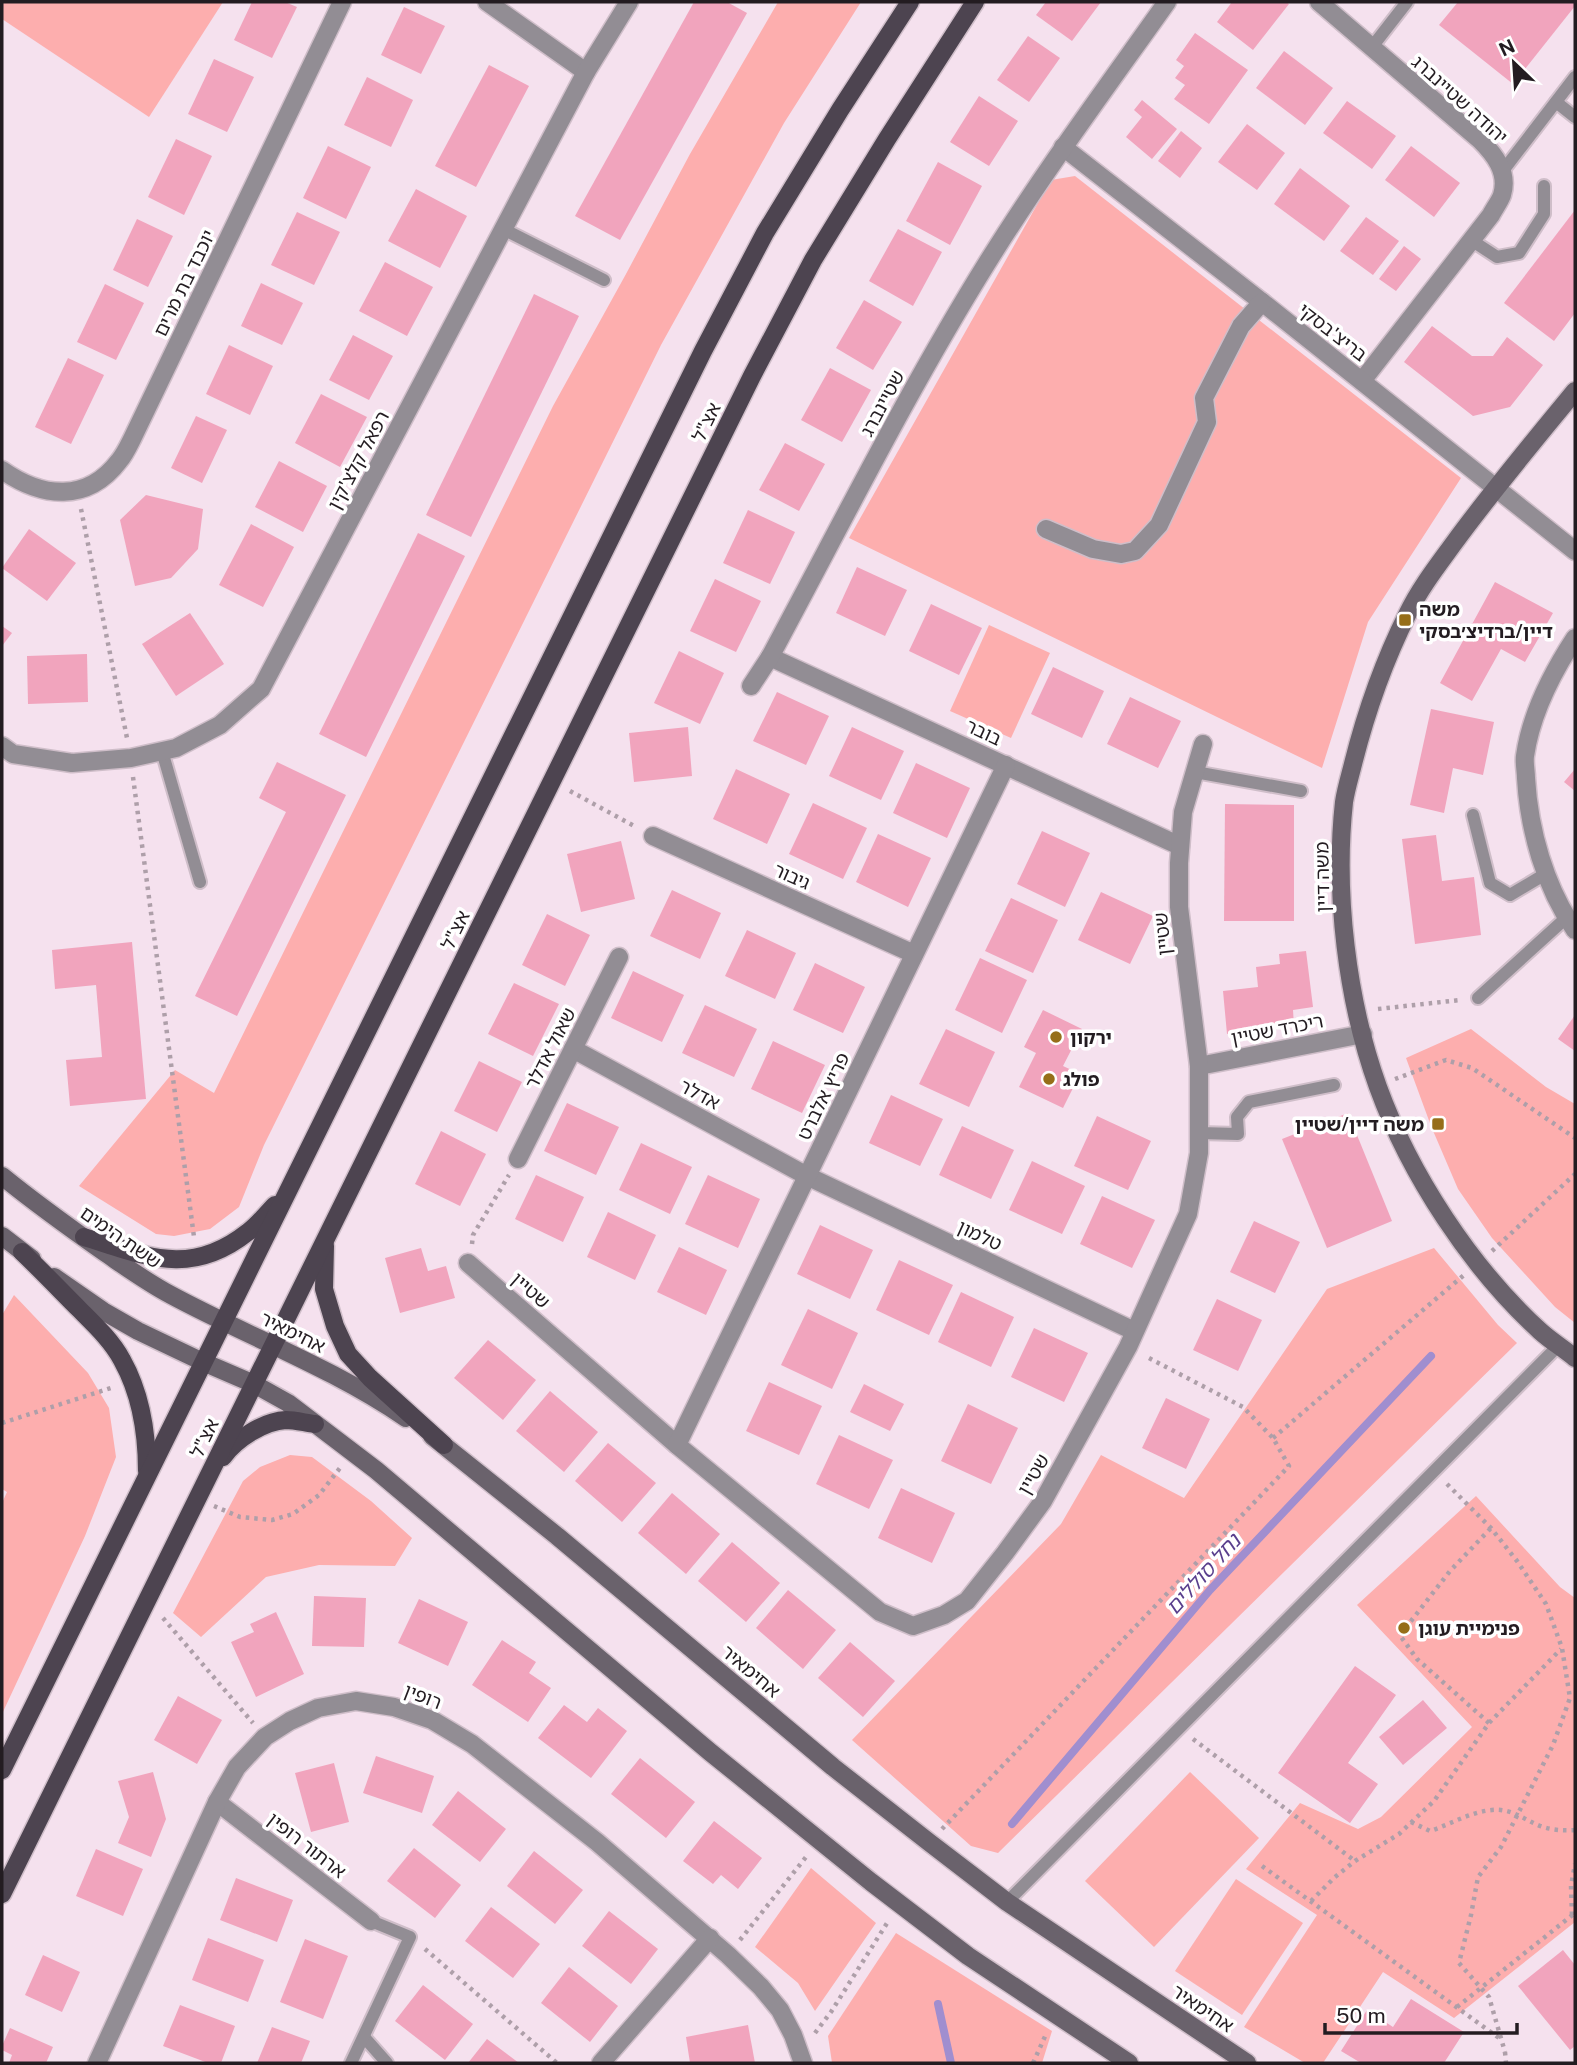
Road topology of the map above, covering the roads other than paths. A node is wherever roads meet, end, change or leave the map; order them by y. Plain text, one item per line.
1 (342, 2) edge
2 (487, 2) edge
3 (629, 2) edge
4 (910, 2) edge
5 (975, 2) edge
6 (1167, 2) edge
7 (1319, 2) edge
8 (1407, 2) edge
9 (1371, 47) junction
10 (586, 72) junction
11 (1575, 77) edge
12 (1556, 102) junction
13 (1575, 117) edge
14 (1063, 148) junction
15 (1502, 172) junction
16 (1544, 186) dead end
17 (503, 229) junction
18 (1471, 240) junction
19 (604, 280) dead end
20 (1262, 302) junction
21 (1362, 382) junction
22 (1575, 391) edge
23 (2, 470) edge
24 (1497, 487) junction
25 (1046, 529) dead end
26 (1575, 551) edge
27 (1575, 638) edge
28 (770, 657) junction
29 (751, 685) dead end
30 (1203, 744) dead end
31 (2, 746) edge
32 (162, 751) junction
33 (1006, 765) junction
34 (1195, 772) junction
35 (1301, 791) dead end
36 (1473, 815) dead end
37 (653, 836) road end
38 (1180, 846) junction
39 (1547, 873) junction
40 (200, 882) dead end
41 (1571, 924) edge
42 (914, 954) junction
43 (619, 957) dead end
44 (1478, 998) road end
45 (1363, 1034) junction
46 (573, 1049) junction
47 (1199, 1066) junction
48 (1334, 1085) dead end
49 (1199, 1133) junction
50 (518, 1159) road end
51 (807, 1176) junction
52 (2, 1177) edge
53 (289, 1189) junction
54 (2, 1236) edge
55 (83, 1237) junction
56 (326, 1240) junction
57 (22, 1252) junction
58 (468, 1263) road end
59 (223, 1322) junction
60 (1131, 1339) junction
61 (273, 1345) junction
62 (1559, 1345) junction
63 (1575, 1358) edge
64 (203, 1362) junction
65 (254, 1384) junction
66 (315, 1424) junction
67 (444, 1445) junction
68 (677, 1446) junction
69 (147, 1477) junction
70 (207, 1479) junction
71 (2, 1770) edge
72 (217, 1802) junction
73 (2, 1894) edge
74 (1007, 1902) junction
75 (371, 1921) joint
76 (710, 1938) junction
77 (364, 2037) junction
78 (801, 2058) edge
79 (97, 2063) edge
80 (351, 2063) edge
81 (387, 2063) edge
82 (601, 2063) edge
83 (1129, 2063) edge
84 (1247, 2063) edge

1 - 23 street, יוכבד בת מרים
2 - 10 street
3 - 10 street, רפאל קלצ'קין
4 - 53 main road, אצ"ל
5 - 56 main road, אצ"ל
6 - 14 street
7 - 9 street, יהודה שטיינברג
8 - 9 lane
9 - 15 street, יהודה שטיינברג
10 - 17 street, רפאל קלצ'קין
11 - 12 lane
12 - 13 lane
12 - 15 lane
14 - 20 street, בריצ'בסקי
14 - 28 street, שטיינברג
15 - 18 street, יהודה שטיינברג
16 - 18 lane
17 - 19 lane
17 - 32 street, רפאל קלצ'קין
18 - 21 street, יהודה שטיינברג
20 - 21 street, בריצ'בסקי
20 - 25 street
21 - 24 street, בריצ'בסקי
22 - 24 main road, משה דיין
24 - 26 street, בריצ'בסקי
24 - 45 main road, משה דיין
27 - 39 street
28 - 29 street, שטיינברג
28 - 33 street, בובר
30 - 34 street, שטיין
31 - 32 street, רפאל קלצ'קין
32 - 40 lane
33 - 38 street, בובר
33 - 42 street, פריץ אלברט
34 - 35 lane
34 - 38 street, שטיין
36 - 39 lane
37 - 42 street, גיבור
38 - 47 street, שטיין
39 - 41 street
41 - 44 lane
42 - 51 street, פריץ אלברט
43 - 46 street, שאול אדלר
45 - 47 street, ריכרד שטיין
45 - 62 main road, משה דיין
46 - 50 street, שאול אדלר
46 - 51 street, אדלר
47 - 49 street, שטיין
48 - 49 lane
49 - 60 street, שטיין
51 - 60 street, טלמון
51 - 68 street, פריץ אלברט
52 - 55 main road, ששת הימים
53 - 55 main road
53 - 59 main road, אצ"ל
54 - 57 main road
55 - 59 main road, ששת הימים
56 - 61 main road, אצ"ל
56 - 67 main road
57 - 64 main road
57 - 69 main road
58 - 68 street, שטיין
59 - 61 main road, אחימאיר
59 - 64 main road, אצ"ל
60 - 68 street, שטיין
61 - 65 main road, אצ"ל
61 - 67 main road, אחימאיר
62 - 63 main road, משה דיין
62 - 74 lane
64 - 65 main road
64 - 69 main road, אצ"ל
65 - 66 main road
65 - 70 main road, אצ"ל
66 - 70 main road
66 - 83 main road
67 - 74 main road, אחימאיר
69 - 71 main road, אצ"ל
70 - 73 main road, אצ"ל
72 - 75 street, ארתור רופין
72 - 76 street, רופין
72 - 79 street, רופין
74 - 84 main road, אחימאיר
75 - 77 lane
76 - 78 street, רופין
76 - 82 street
77 - 80 lane
77 - 81 lane

